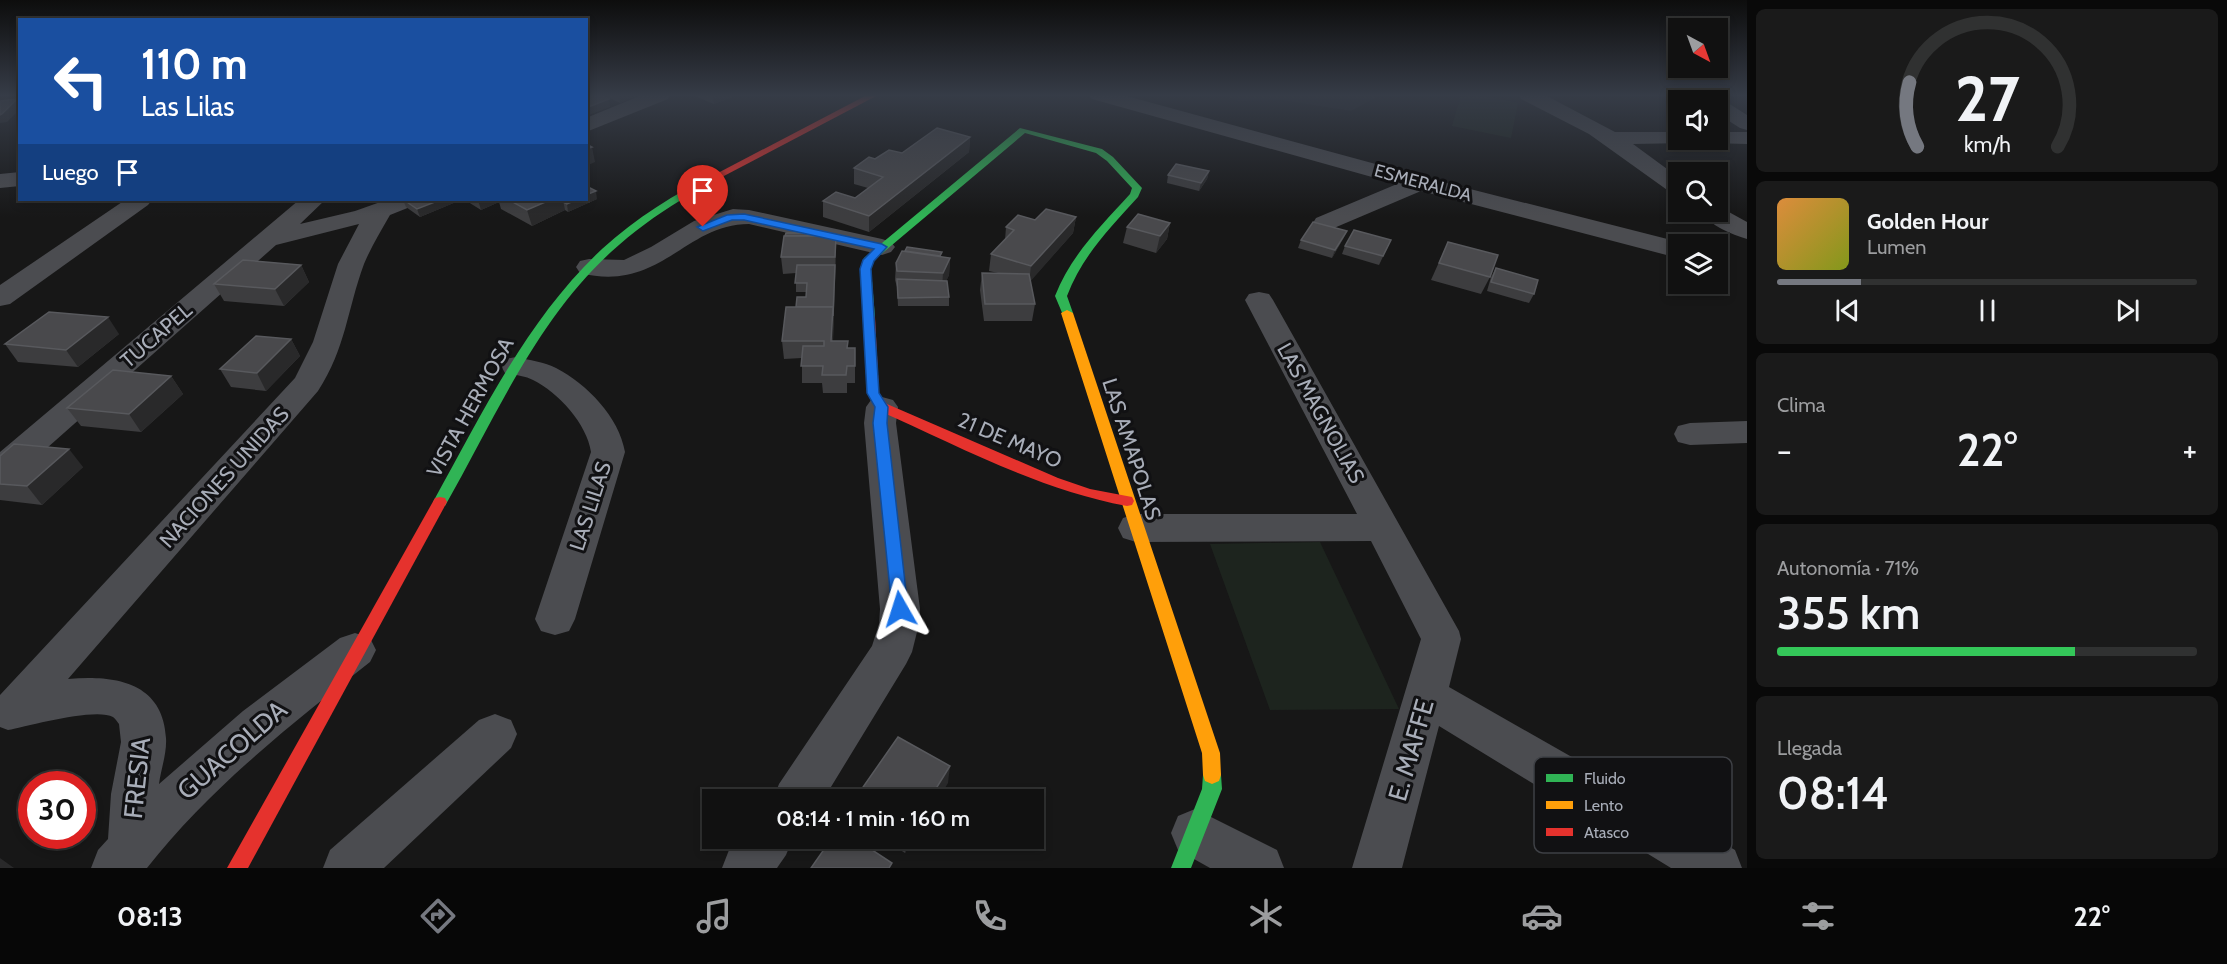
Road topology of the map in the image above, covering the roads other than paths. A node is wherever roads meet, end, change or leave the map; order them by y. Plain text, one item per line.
1 (797, 136) edge
2 (1016, 136) edge
3 (1043, 136) edge
4 (1244, 136) edge
5 (1607, 136) edge
6 (1611, 138) junction
7 (1668, 138) edge
8 (1728, 138) edge
9 (1747, 138) edge
10 (18, 179) edge
11 (1668, 180) edge
12 (0, 181) edge
13 (1419, 183) junction
14 (139, 201) edge
15 (312, 201) edge
16 (394, 205) edge
17 (1724, 222) edge
18 (1325, 223) edge
19 (1736, 232) edge
20 (265, 240) junction
21 (882, 247) junction
22 (1668, 247) edge
23 (589, 267) junction
24 (0, 298) edge
25 (1259, 300) dead end
26 (516, 366) junction
27 (882, 407) junction
28 (1747, 432) edge
29 (1690, 434) dead end
30 (0, 471) edge
31 (1131, 514) junction
32 (1384, 527) junction
33 (555, 619) dead end
34 (1439, 631) joint
35 (361, 645) junction
36 (1426, 696) junction
37 (7, 712) edge
38 (495, 734) dead end
39 (1534, 760) edge
40 (803, 789) edge
41 (760, 849) edge
42 (1188, 851) edge
43 (1692, 853) edge
44 (124, 857) edge
45 (237, 868) edge
46 (348, 868) edge
47 (747, 868) edge
48 (1259, 868) edge
49 (1377, 868) edge
50 (1717, 868) edge

1 - 23 street, VISTA HERMOSA
2 - 21 street, LAS AMAPOLAS
3 - 31 street, LAS AMAPOLAS
4 - 13 street, ESMERALDA
5 - 6 street
6 - 7 street
6 - 11 street
8 - 9 street
10 - 12 street
13 - 18 street
13 - 22 street, ESMERALDA
14 - 24 street
15 - 20 street, TUCAPEL
16 - 20 street
16 - 37 street, NACIONES UNIDAS
17 - 19 street
20 - 30 street, TUCAPEL
21 - 23 street
21 - 27 street
23 - 26 street, VISTA HERMOSA
25 - 32 street, LAS MAGNOLIAS
26 - 33 street, LAS LILAS
26 - 35 street, VISTA HERMOSA
27 - 31 street, 21 DE MAYO
27 - 40 street
28 - 29 street
31 - 32 street
31 - 42 street, LAS AMAPOLAS
32 - 34 street, LAS MAGNOLIAS
34 - 36 street, E. MAFFE
35 - 44 street, GUACOLDA
35 - 45 street, VISTA HERMOSA
36 - 39 street
36 - 49 street, E. MAFFE
37 - 44 street, FRESIA
38 - 46 street
41 - 47 street
42 - 48 street
43 - 50 street

